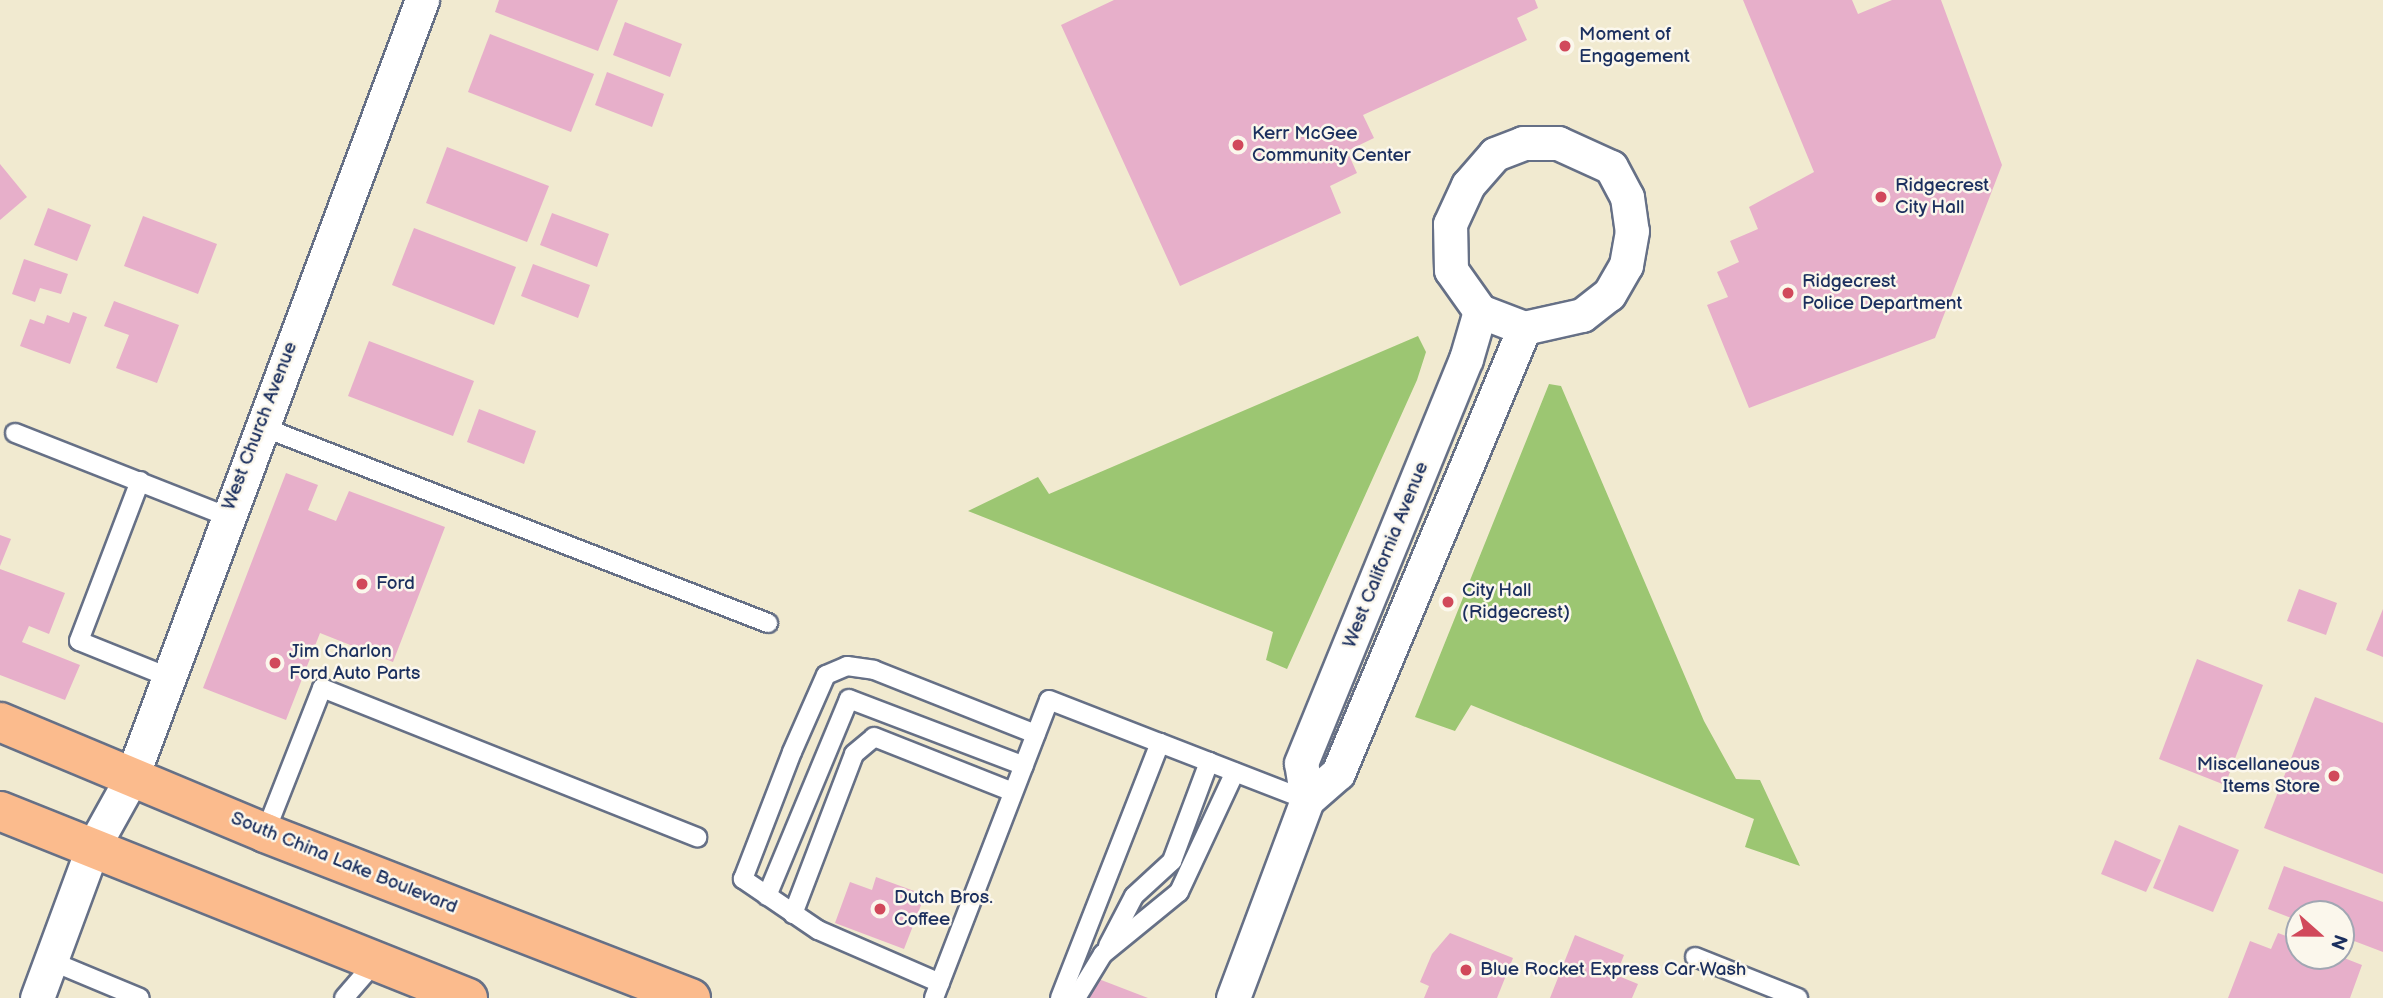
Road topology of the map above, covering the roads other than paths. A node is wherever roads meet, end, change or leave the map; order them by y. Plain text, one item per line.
1 (422, 0) edge
2 (1480, 311) junction
3 (1524, 328) junction
4 (260, 426) junction
5 (15, 433) dead end
6 (140, 481) junction
7 (226, 516) junction
8 (768, 622) dead end
9 (168, 677) junction
10 (0, 722) edge
11 (1037, 734) junction
12 (1160, 743) junction
13 (1209, 762) junction
14 (1024, 766) junction
15 (1235, 772) junction
16 (131, 779) junction
17 (1013, 792) junction
18 (1307, 800) junction
19 (0, 811) edge
20 (265, 833) junction
21 (697, 837) dead end
22 (92, 849) junction
23 (767, 896) junction
24 (793, 914) junction
25 (1103, 954) junction
26 (1695, 957) dead end
27 (51, 961) junction
28 (376, 961) junction
29 (937, 990) edge
30 (130, 996) edge
31 (684, 997) edge
32 (37, 998) edge
33 (344, 998) edge
34 (468, 998) edge
35 (1060, 998) edge
36 (1076, 998) edge
37 (1233, 998) edge
38 (1798, 998) edge

1 - 4 street, West Church Avenue
2 - 3 street
2 - 3 street
2 - 18 street, West California Avenue
3 - 18 street, West California Avenue
4 - 7 street, West Church Avenue
4 - 8 lane
5 - 6 lane
6 - 7 lane
6 - 9 lane
7 - 9 street, West Church Avenue
9 - 16 street, West Church Avenue
10 - 16 main road, South China Lake Boulevard
11 - 12 lane
11 - 14 lane
11 - 23 lane
12 - 13 lane
12 - 35 lane
13 - 15 lane
13 - 25 lane
14 - 17 lane
14 - 23 lane
15 - 18 lane
15 - 25 lane
16 - 20 main road, South China Lake Boulevard
16 - 22 street, West Church Avenue
17 - 24 lane
17 - 29 lane
18 - 37 street, West California Avenue
19 - 22 main road
20 - 21 lane
20 - 31 main road, South China Lake Boulevard
22 - 27 street, West Church Avenue
22 - 28 main road
23 - 24 lane
24 - 29 lane
25 - 36 lane
26 - 38 lane
27 - 30 lane
27 - 32 street, West Church Avenue
28 - 33 lane
28 - 34 main road

